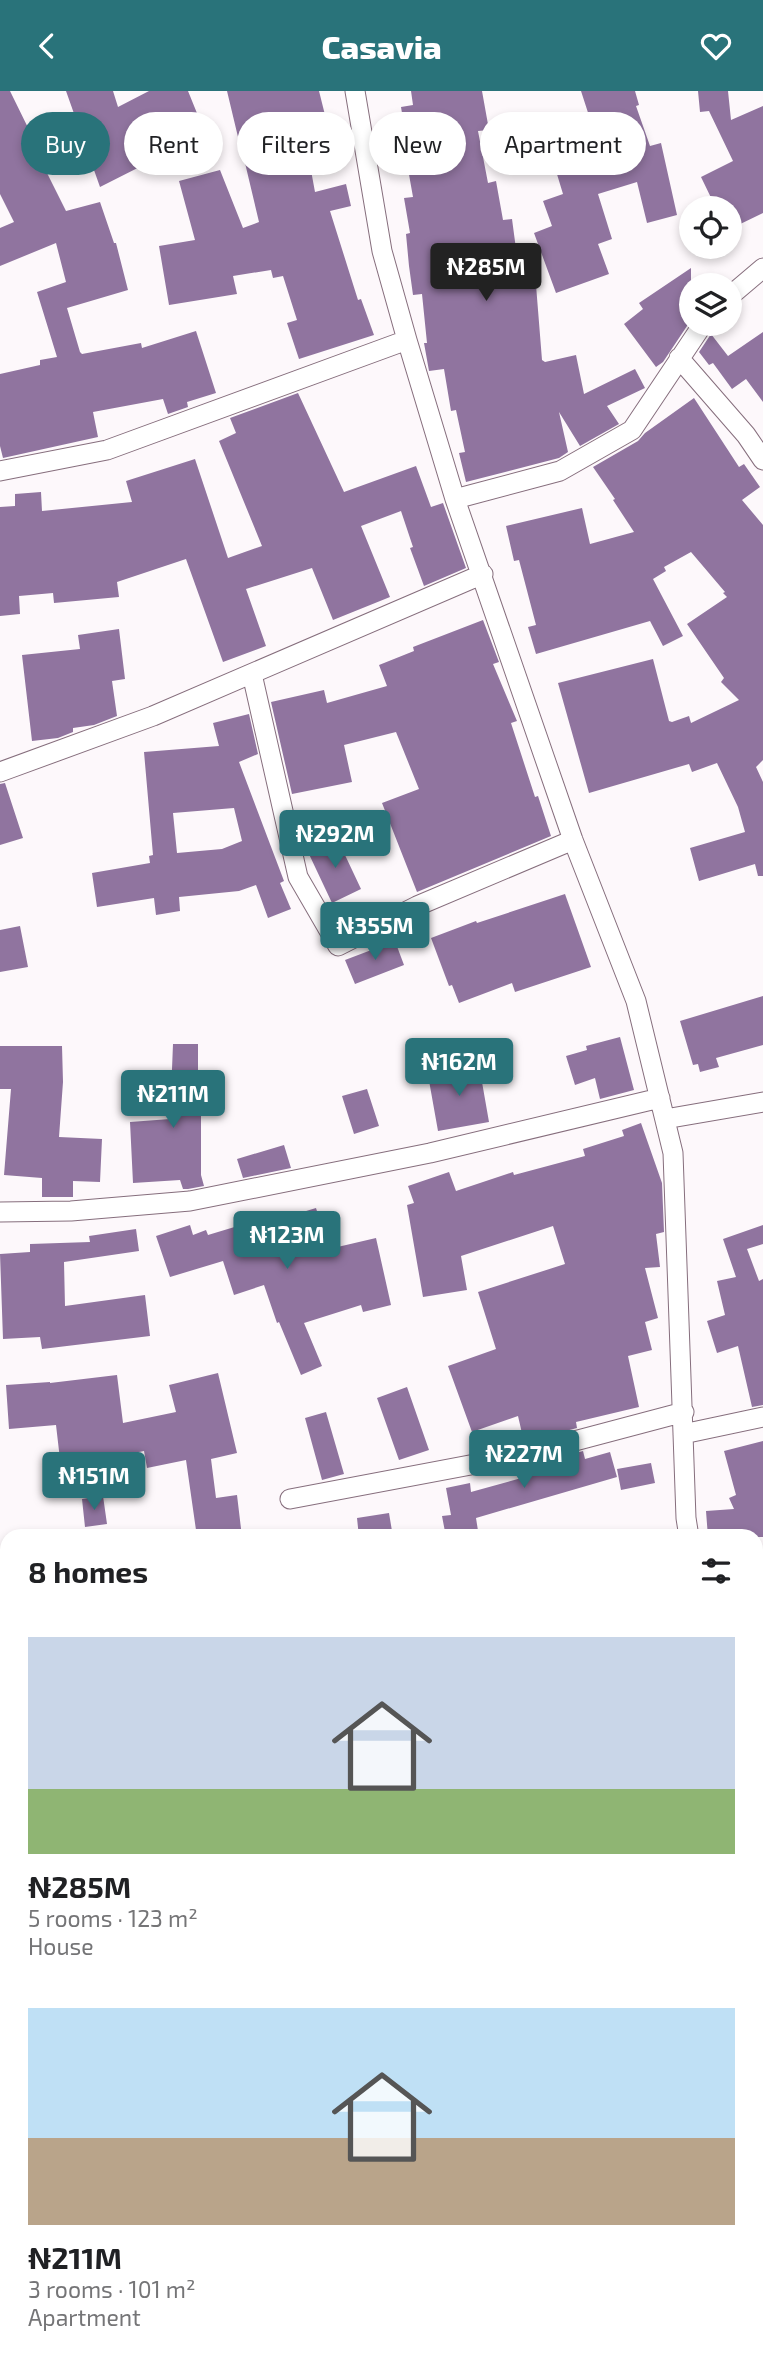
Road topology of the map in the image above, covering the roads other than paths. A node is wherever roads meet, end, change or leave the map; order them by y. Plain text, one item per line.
1 (355, 91) edge
2 (763, 268) edge
3 (742, 286) edge
4 (695, 336) edge
5 (407, 340) junction
6 (680, 358) junction
7 (763, 460) edge
8 (0, 471) edge
9 (456, 499) junction
10 (483, 574) junction
11 (252, 674) junction
12 (0, 772) edge
13 (573, 840) junction
14 (660, 1098) junction
15 (763, 1102) edge
16 (665, 1119) junction
17 (0, 1212) edge
18 (684, 1412) junction
19 (763, 1416) edge
20 (683, 1434) junction
21 (290, 1499) dead end
22 (689, 1529) edge

1 - 5 street
2 - 3 street
4 - 6 street
5 - 8 street
5 - 9 street
6 - 7 street
6 - 9 street
9 - 10 street
10 - 11 street
10 - 13 street
11 - 12 street
11 - 13 street
13 - 14 street
14 - 16 street
14 - 17 street
15 - 16 street
16 - 18 street
18 - 20 street
18 - 21 street
19 - 20 street
20 - 22 street

